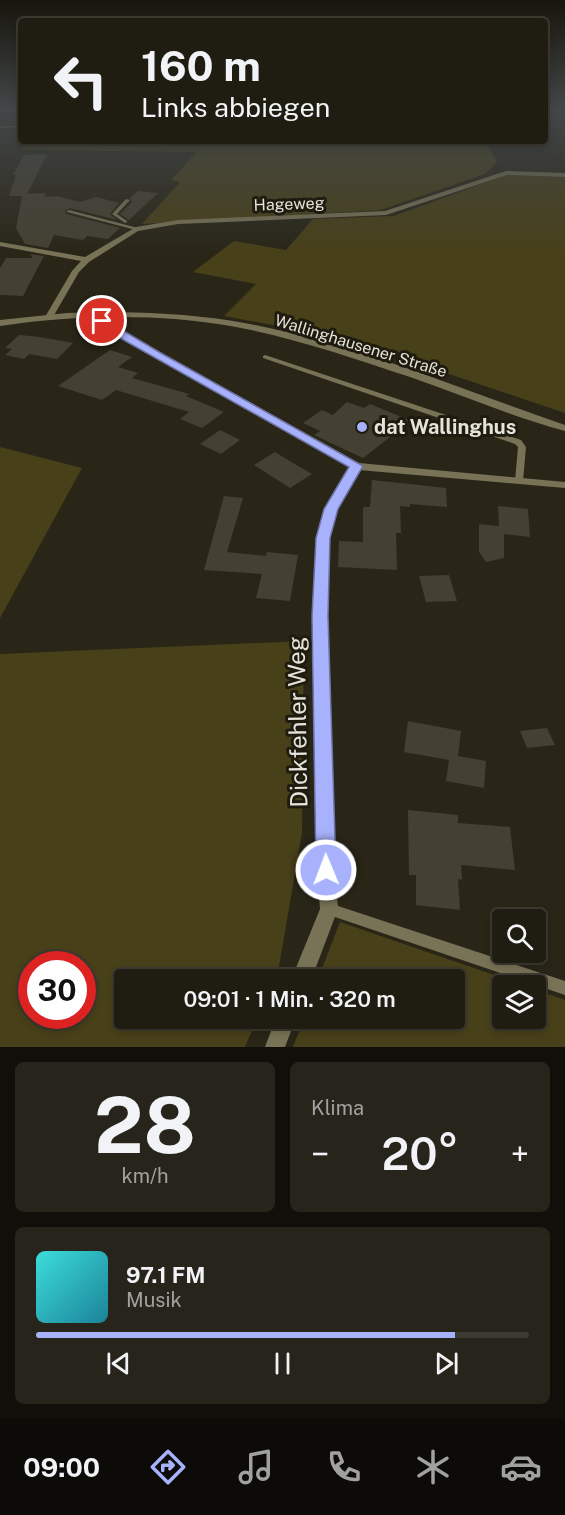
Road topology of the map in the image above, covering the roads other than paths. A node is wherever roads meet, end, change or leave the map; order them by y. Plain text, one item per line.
1 (0, 158) edge
2 (8, 158) dead end
3 (565, 175) edge
4 (128, 200) dead end
5 (69, 210) dead end
6 (127, 225) junction
7 (136, 229) junction
8 (0, 244) edge
9 (86, 260) junction
10 (104, 314) junction
11 (49, 317) junction
12 (0, 323) edge
13 (265, 357) dead end
14 (565, 428) edge
15 (356, 466) junction
16 (519, 481) junction
17 (565, 485) edge
18 (329, 909) junction
19 (305, 969) edge
20 (565, 988) edge
21 (282, 1029) edge
22 (275, 1047) edge

1 - 2 lane
3 - 7 street, Hageweg
4 - 6 lane
5 - 6 lane
6 - 7 lane
7 - 9 street, Hageweg
8 - 9 street
9 - 11 street, Hageweg
10 - 11 street, Wallinghausener Straße
10 - 14 street, Wallinghausener Straße
10 - 15 street
11 - 12 street, Wallinghausener Straße
13 - 16 lane
15 - 16 street
15 - 18 street, Dickfehler Weg
16 - 17 street
18 - 19 street, Dickfehler Weg
18 - 20 lane
21 - 22 street

